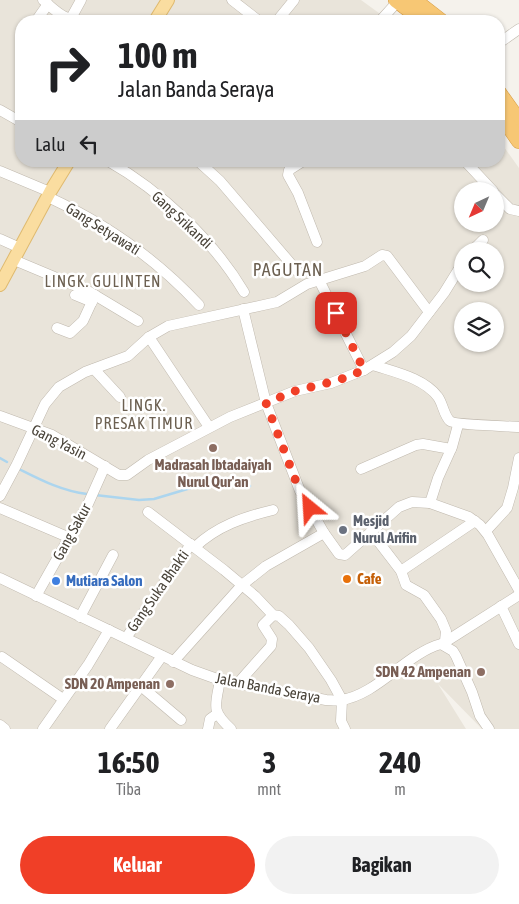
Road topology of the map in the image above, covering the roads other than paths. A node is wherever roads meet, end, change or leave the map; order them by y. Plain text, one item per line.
1 (82, 0) edge
2 (168, 0) edge
3 (294, 0) edge
4 (398, 0) edge
5 (414, 0) edge
6 (46, 2) edge
7 (237, 2) edge
8 (39, 15) edge
9 (60, 15) edge
10 (73, 15) edge
11 (159, 15) edge
12 (252, 15) edge
13 (282, 15) edge
14 (385, 15) edge
15 (417, 15) edge
16 (433, 15) edge
17 (519, 29) edge
18 (505, 40) edge
19 (505, 101) edge
20 (0, 110) edge
21 (15, 119) edge
22 (505, 121) edge
23 (519, 121) edge
24 (519, 141) edge
25 (65, 167) edge
26 (117, 167) edge
27 (205, 167) edge
28 (294, 167) edge
29 (471, 167) edge
30 (0, 171) edge
31 (485, 182) edge
32 (49, 194) junction
33 (504, 203) edge
34 (519, 212) edge
35 (0, 239) edge
36 (317, 242) dead end
37 (20, 248) junction
38 (14, 260) junction
39 (298, 272) dead end
40 (454, 277) edge
41 (319, 280) junction
42 (0, 285) edge
43 (244, 292) dead end
44 (75, 296) dead end
45 (93, 299) junction
46 (199, 305) dead end
47 (243, 309) junction
48 (429, 312) junction
49 (138, 321) dead end
50 (57, 328) dead end
51 (149, 337) junction
52 (368, 367) junction
53 (94, 369) junction
54 (120, 397) dead end
55 (266, 403) junction
56 (1, 416) edge
57 (458, 425) junction
58 (519, 427) edge
59 (34, 428) junction
60 (209, 428) junction
61 (451, 449) junction
62 (519, 458) edge
63 (105, 466) junction
64 (361, 469) dead end
65 (0, 496) edge
66 (430, 503) junction
67 (0, 508) edge
68 (273, 510) dead end
69 (148, 512) dead end
70 (475, 521) junction
71 (371, 532) junction
72 (486, 532) junction
73 (324, 533) junction
74 (70, 538) junction
75 (193, 546) junction
76 (113, 555) dead end
77 (401, 571) junction
78 (0, 578) edge
79 (242, 584) junction
80 (519, 590) edge
81 (519, 595) edge
82 (36, 596) junction
83 (501, 606) junction
84 (273, 615) junction
85 (80, 616) junction
86 (109, 630) junction
87 (126, 638) junction
88 (443, 643) junction
89 (519, 644) edge
90 (162, 656) junction
91 (2, 657) dead end
92 (173, 662) junction
93 (220, 680) junction
94 (239, 682) junction
95 (142, 687) junction
96 (63, 699) junction
97 (342, 700) junction
98 (217, 714) junction
99 (181, 720) dead end
100 (0, 725) edge
101 (5, 729) edge
102 (43, 729) edge
103 (110, 729) edge
104 (208, 729) edge
105 (231, 729) edge
106 (346, 729) edge
107 (489, 729) edge

1 - 10 street
2 - 11 main road
3 - 13 street
4 - 14 street
4 - 15 highway
5 - 16 highway
6 - 8 street
6 - 9 street
7 - 12 street
17 - 18 street
19 - 23 highway
20 - 21 street
22 - 24 highway
25 - 32 main road
26 - 43 street, Gang Srikandi
27 - 39 street
28 - 36 street
29 - 31 street
30 - 32 street, Gang Setyawati
32 - 37 main road
32 - 46 street, Gang Setyawati
33 - 34 street
35 - 37 street
37 - 38 main road
38 - 42 main road
38 - 45 street
40 - 48 street
41 - 47 street
41 - 48 street
41 - 52 street
44 - 45 street
45 - 49 street
45 - 50 street
47 - 51 street
47 - 55 street
48 - 52 street
51 - 53 street
51 - 60 street
52 - 55 street
52 - 57 street
53 - 54 street
53 - 59 street
55 - 60 street
55 - 73 street
56 - 59 street, Gang Yasin
57 - 58 street
57 - 61 street
59 - 63 street, Gang Yasin
59 - 65 street
60 - 63 street, Gang Yasin
61 - 64 street
61 - 66 street
62 - 72 street
63 - 74 street, Gang Sakur
66 - 70 street
66 - 71 street
67 - 74 street
68 - 75 street, Gang Suka Bhakti
69 - 75 street
70 - 72 street
70 - 77 street
71 - 73 street
71 - 77 street
72 - 80 street
73 - 79 street
74 - 82 street, Gang Sakur
75 - 79 street
75 - 87 street, Gang Suka Bhakti
76 - 85 street
77 - 88 street
78 - 82 street, Jalan Banda Seraya
79 - 84 street
79 - 92 street
81 - 83 street, Jalan Banda Seraya
82 - 85 street, Jalan Banda Seraya
83 - 88 street, Jalan Banda Seraya
83 - 89 street
84 - 94 street
84 - 97 street
85 - 86 street, Jalan Banda Seraya
86 - 87 street, Jalan Banda Seraya
86 - 96 street
87 - 90 street, Jalan Banda Seraya
88 - 97 street, Jalan Banda Seraya
88 - 107 street
90 - 92 street, Jalan Banda Seraya
90 - 95 street
91 - 96 street
92 - 93 street, Jalan Banda Seraya
93 - 94 street, Jalan Banda Seraya
93 - 98 street
94 - 97 street, Jalan Banda Seraya
95 - 99 street
95 - 103 street
96 - 102 street
97 - 106 street
98 - 104 street
98 - 105 street
100 - 101 street

